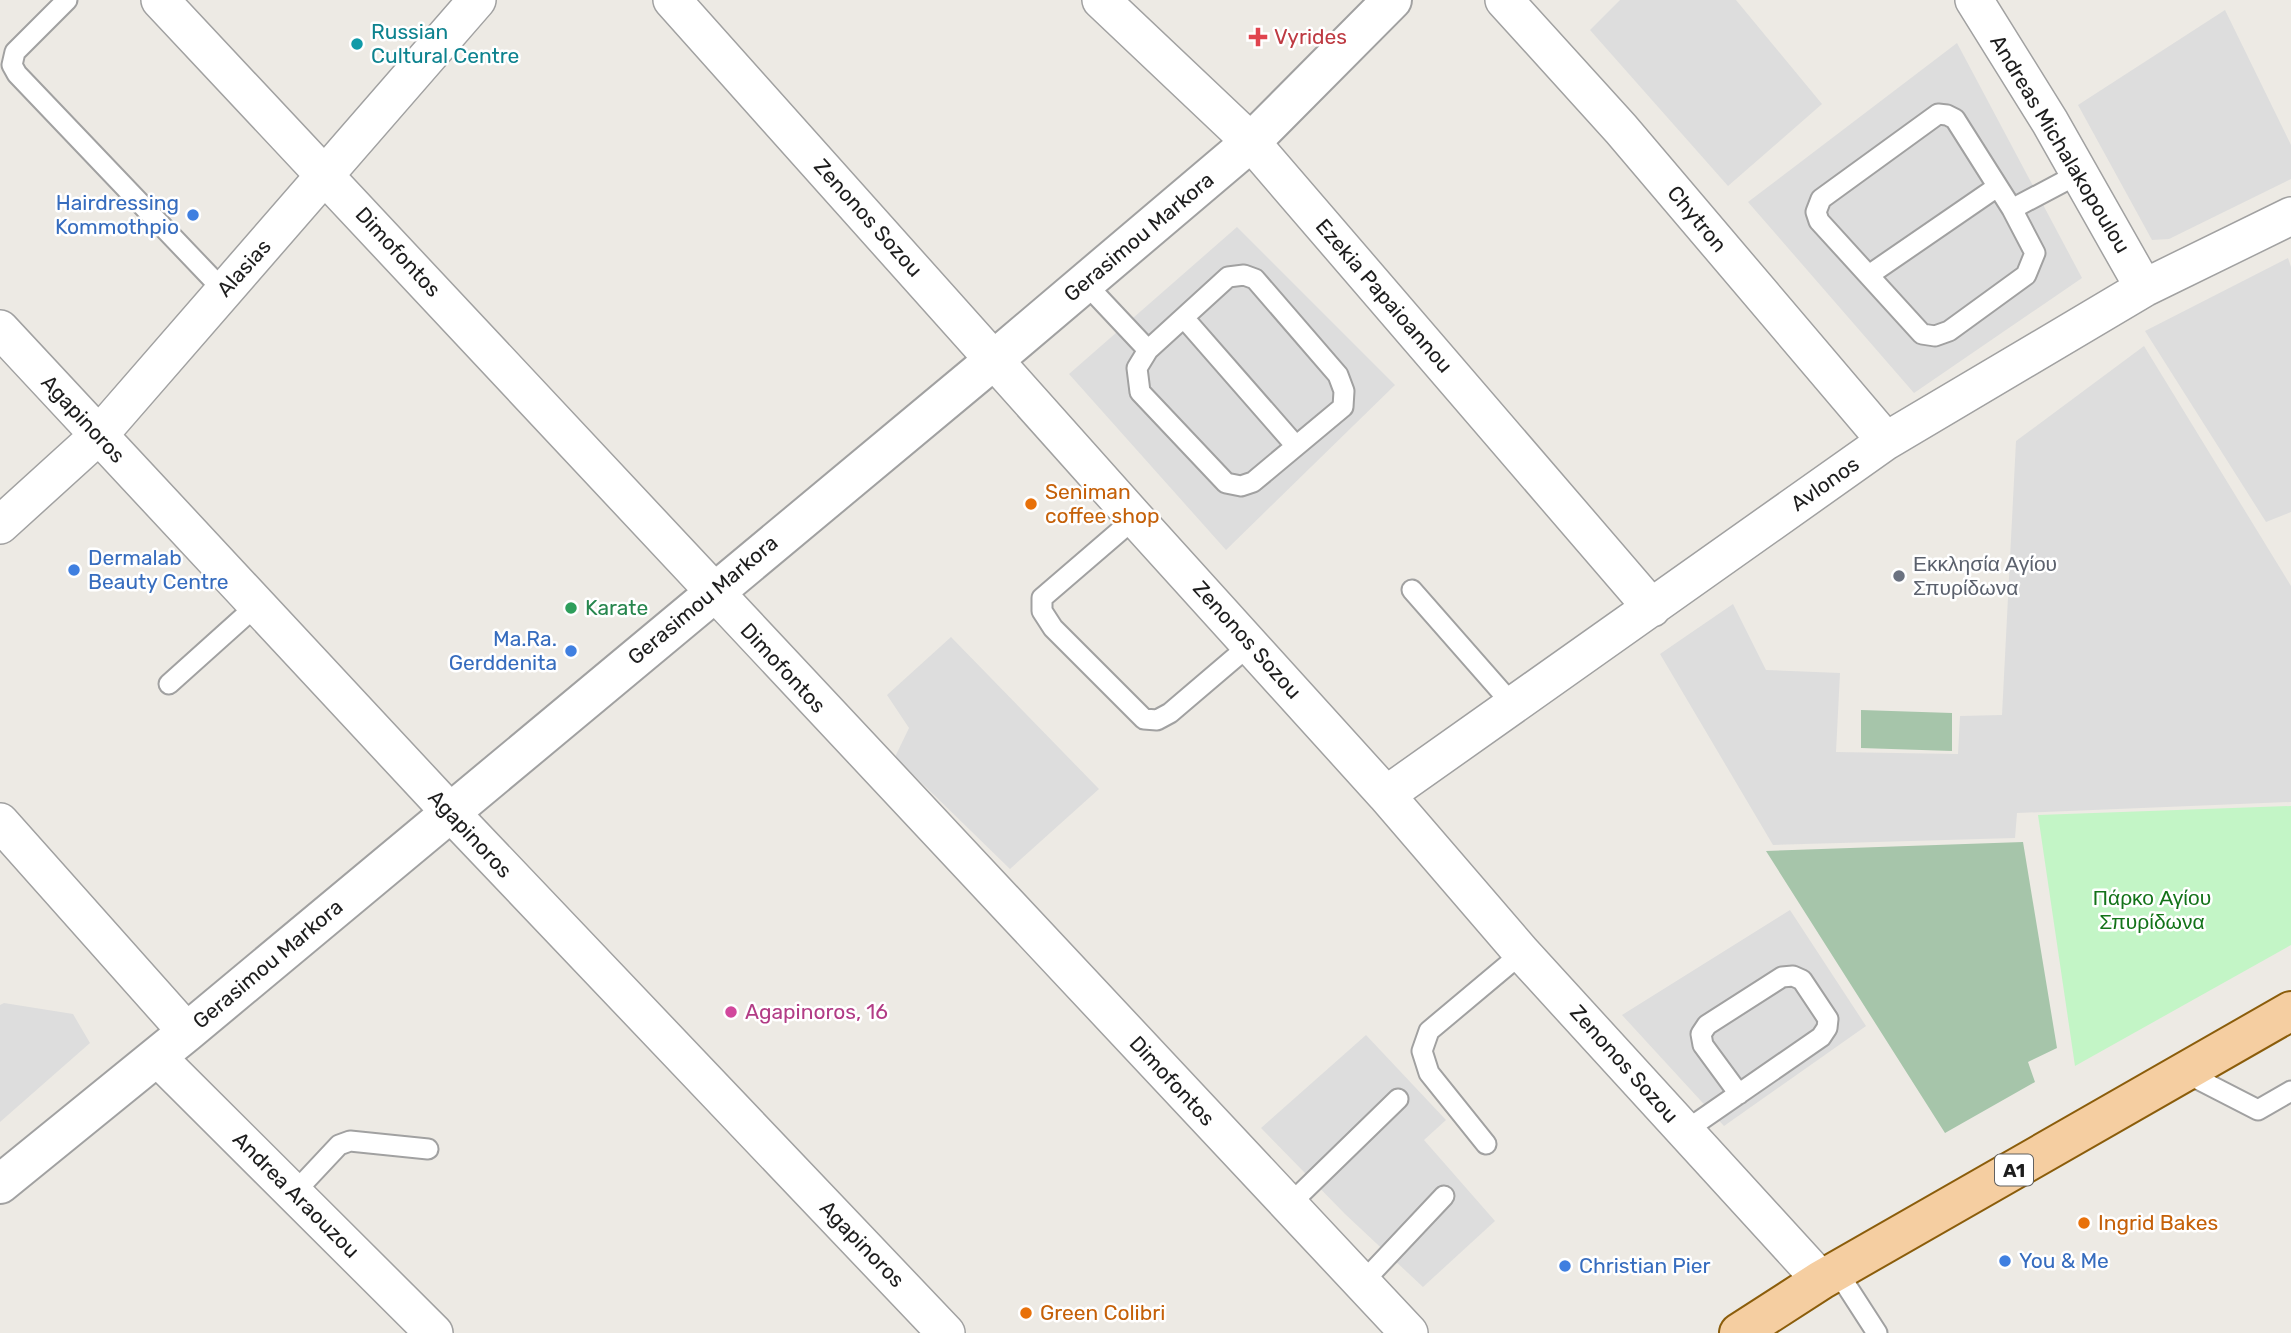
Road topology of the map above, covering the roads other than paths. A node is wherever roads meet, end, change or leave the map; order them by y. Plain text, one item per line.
1 (67, 0) edge
2 (160, 0) edge
3 (477, 0) edge
4 (672, 0) edge
5 (1101, 0) edge
6 (1392, 0) edge
7 (1504, 0) edge
8 (1974, 0) edge
9 (1251, 142) junction
10 (2080, 173) junction
11 (327, 175) junction
12 (1997, 187) junction
13 (2012, 209) junction
14 (2291, 216) edge
15 (1870, 275) junction
16 (1084, 283) junction
17 (2144, 288) junction
18 (224, 291) junction
19 (1184, 318) junction
20 (0, 329) edge
21 (1148, 351) junction
22 (995, 359) junction
23 (98, 436) junction
24 (1886, 441) junction
25 (1296, 446) junction
26 (1135, 518) junction
27 (0, 525) edge
28 (1412, 590) dead end
29 (713, 592) junction
30 (257, 605) junction
31 (1652, 608) junction
32 (1251, 644) junction
33 (169, 684) dead end
34 (1513, 705) junction
35 (1386, 795) junction
36 (450, 812) junction
37 (0, 822) edge
38 (1522, 953) junction
39 (2291, 1011) edge
40 (187, 1032) junction
41 (157, 1057) junction
42 (2184, 1072) junction
43 (2291, 1091) edge
44 (1739, 1094) junction
45 (1398, 1099) dead end
46 (1685, 1131) junction
47 (1486, 1144) dead end
48 (428, 1149) dead end
49 (0, 1184) edge
50 (293, 1193) junction
51 (1444, 1196) dead end
52 (1289, 1205) junction
53 (1829, 1276) junction
54 (1362, 1283) junction
55 (434, 1333) edge
56 (946, 1333) edge
57 (1409, 1333) edge
58 (1739, 1333) edge
59 (1877, 1333) edge

1 - 18 lane
2 - 11 street, Dimofontos
3 - 11 street, Alasias
4 - 22 street, Zenonos Sozou
5 - 9 street, Ezekia Papaioannou
6 - 9 street, Gerasimou Markora
7 - 24 street, Chytron
8 - 10 street, Andreas Michalakopoulou
9 - 16 street, Gerasimou Markora
9 - 31 street, Ezekia Papaioannou
10 - 13 lane
10 - 17 street, Andreas Michalakopoulou
11 - 18 street, Alasias
11 - 29 street, Dimofontos
12 - 13 lane
12 - 15 lane
12 - 15 lane
13 - 15 lane
14 - 17 street, Avlonos
16 - 21 lane
16 - 22 street, Gerasimou Markora
17 - 24 street, Avlonos
18 - 23 street, Alasias
19 - 21 lane
19 - 25 lane
19 - 25 lane
20 - 23 street, Agapinoros
21 - 25 lane
22 - 26 street, Zenonos Sozou
22 - 29 street, Gerasimou Markora
23 - 27 street, Alasias
23 - 30 street, Agapinoros
24 - 31 street, Avlonos
26 - 32 street, Zenonos Sozou
26 - 32 lane
28 - 34 lane
29 - 36 street, Gerasimou Markora
29 - 52 street, Dimofontos
30 - 33 lane
30 - 36 street, Agapinoros
31 - 34 street, Avlonos
32 - 35 street, Zenonos Sozou
34 - 35 street, Avlonos
35 - 38 street, Zenonos Sozou
36 - 40 street, Gerasimou Markora
36 - 56 street, Agapinoros
37 - 40 street
38 - 46 street, Zenonos Sozou
38 - 47 lane
39 - 42 main road, A1
40 - 41 street, Gerasimou Markora
41 - 49 street, Gerasimou Markora
41 - 50 street, Andrea Araouzou
42 - 43 lane
42 - 53 main road, A1
44 - 44 lane
44 - 46 lane
45 - 52 lane
46 - 53 street, Zenonos Sozou
48 - 50 lane
50 - 55 street, Andrea Araouzou
51 - 54 lane
52 - 54 street, Dimofontos
53 - 58 main road, A1
53 - 59 lane
54 - 57 street, Dimofontos

